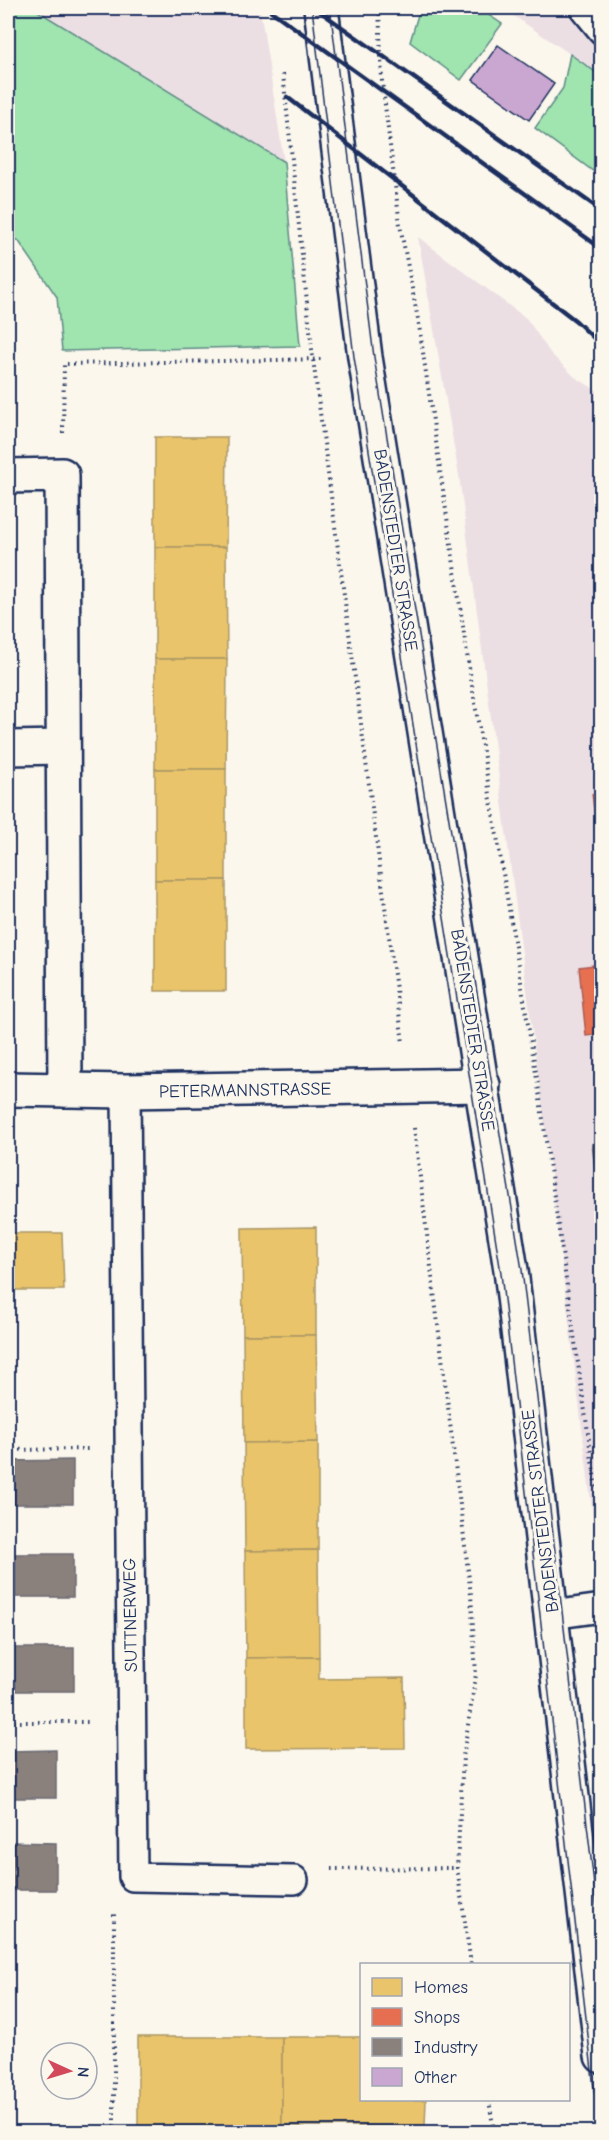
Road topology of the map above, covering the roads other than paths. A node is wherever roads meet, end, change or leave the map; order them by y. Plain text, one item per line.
1 (321, 8) edge
2 (584, 8) edge
3 (602, 30) edge
4 (8, 476) edge
5 (63, 747) junction
6 (8, 748) edge
7 (483, 1085) junction
8 (8, 1089) edge
9 (65, 1090) junction
10 (126, 1091) junction
11 (602, 1608) edge
12 (552, 1615) junction
13 (294, 1880) road end
14 (602, 2056) edge

1 - 7 street, BADENSTEDTER STRASSE
2 - 3 lane
4 - 5 street
5 - 6 street
5 - 9 street
7 - 10 street, PETERMANNSTRASSE
7 - 12 street, BADENSTEDTER STRASSE
8 - 9 street, PETERMANNSTRASSE
9 - 10 street, PETERMANNSTRASSE
10 - 13 lane, SUTTNERWEG
11 - 12 lane
12 - 14 street, BADENSTEDTER STRASSE

